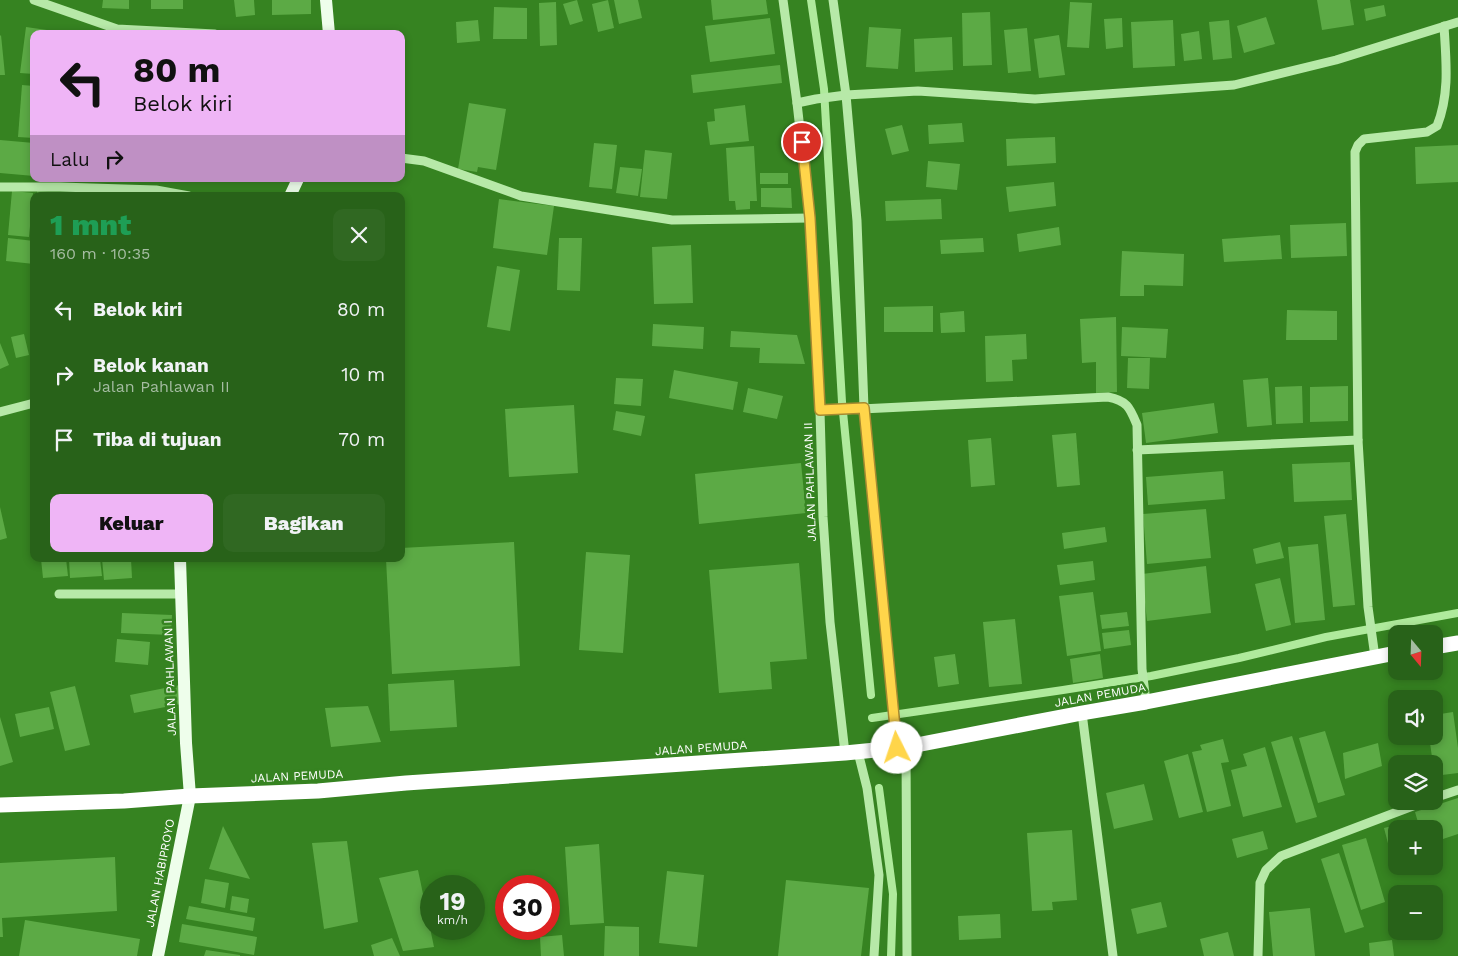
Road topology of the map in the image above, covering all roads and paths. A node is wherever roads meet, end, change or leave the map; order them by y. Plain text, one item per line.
1 (34, 0) edge
2 (326, 0) edge
3 (783, 0) edge
4 (833, 0) edge
5 (1458, 22) edge
6 (1444, 26) junction
7 (117, 30) edge
8 (329, 30) edge
9 (846, 95) junction
10 (797, 103) junction
11 (405, 159) edge
12 (0, 187) edge
13 (167, 192) edge
14 (810, 218) junction
15 (30, 404) edge
16 (864, 408) junction
17 (820, 410) junction
18 (0, 412) edge
19 (1358, 440) junction
20 (1137, 450) junction
21 (180, 562) edge
22 (59, 594) dead end
23 (181, 594) junction
24 (1458, 643) edge
25 (1443, 646) edge
26 (1388, 655) edge
27 (1375, 657) junction
28 (1145, 697) junction
29 (1082, 713) junction
30 (897, 748) junction
31 (855, 753) junction
32 (1458, 790) edge
33 (1443, 795) edge
34 (190, 796) junction
35 (0, 805) edge
36 (1402, 810) edge
37 (158, 956) edge
38 (874, 956) edge
39 (907, 956) edge
40 (1113, 956) edge
41 (1258, 956) edge

1 - 7 street
2 - 8 main road
3 - 10 street, JALAN PAHLAWAN II
4 - 9 street
5 - 6 street
6 - 9 street
6 - 19 street
9 - 10 street
9 - 16 street
10 - 14 street, JALAN PAHLAWAN II
11 - 14 street
12 - 13 street
14 - 17 street, JALAN PAHLAWAN II
15 - 18 street
16 - 17 street
16 - 20 street
16 - 30 street
17 - 31 street, JALAN PAHLAWAN II
19 - 20 street
19 - 27 street
20 - 28 street
21 - 23 main road, JALAN PAHLAWAN I
22 - 23 street
23 - 34 main road, JALAN PAHLAWAN I
24 - 25 highway
26 - 27 highway, JALAN PEMUDA
27 - 28 highway, JALAN PEMUDA
28 - 29 highway, JALAN PEMUDA
29 - 30 highway, JALAN PEMUDA
29 - 40 street
30 - 31 highway, JALAN PEMUDA
30 - 39 street
31 - 34 highway, JALAN PEMUDA
31 - 38 street, JALAN PAHLAWAN II
32 - 33 street
34 - 35 highway, JALAN PEMUDA
34 - 37 main road, JALAN HABIPROYO
36 - 41 street

